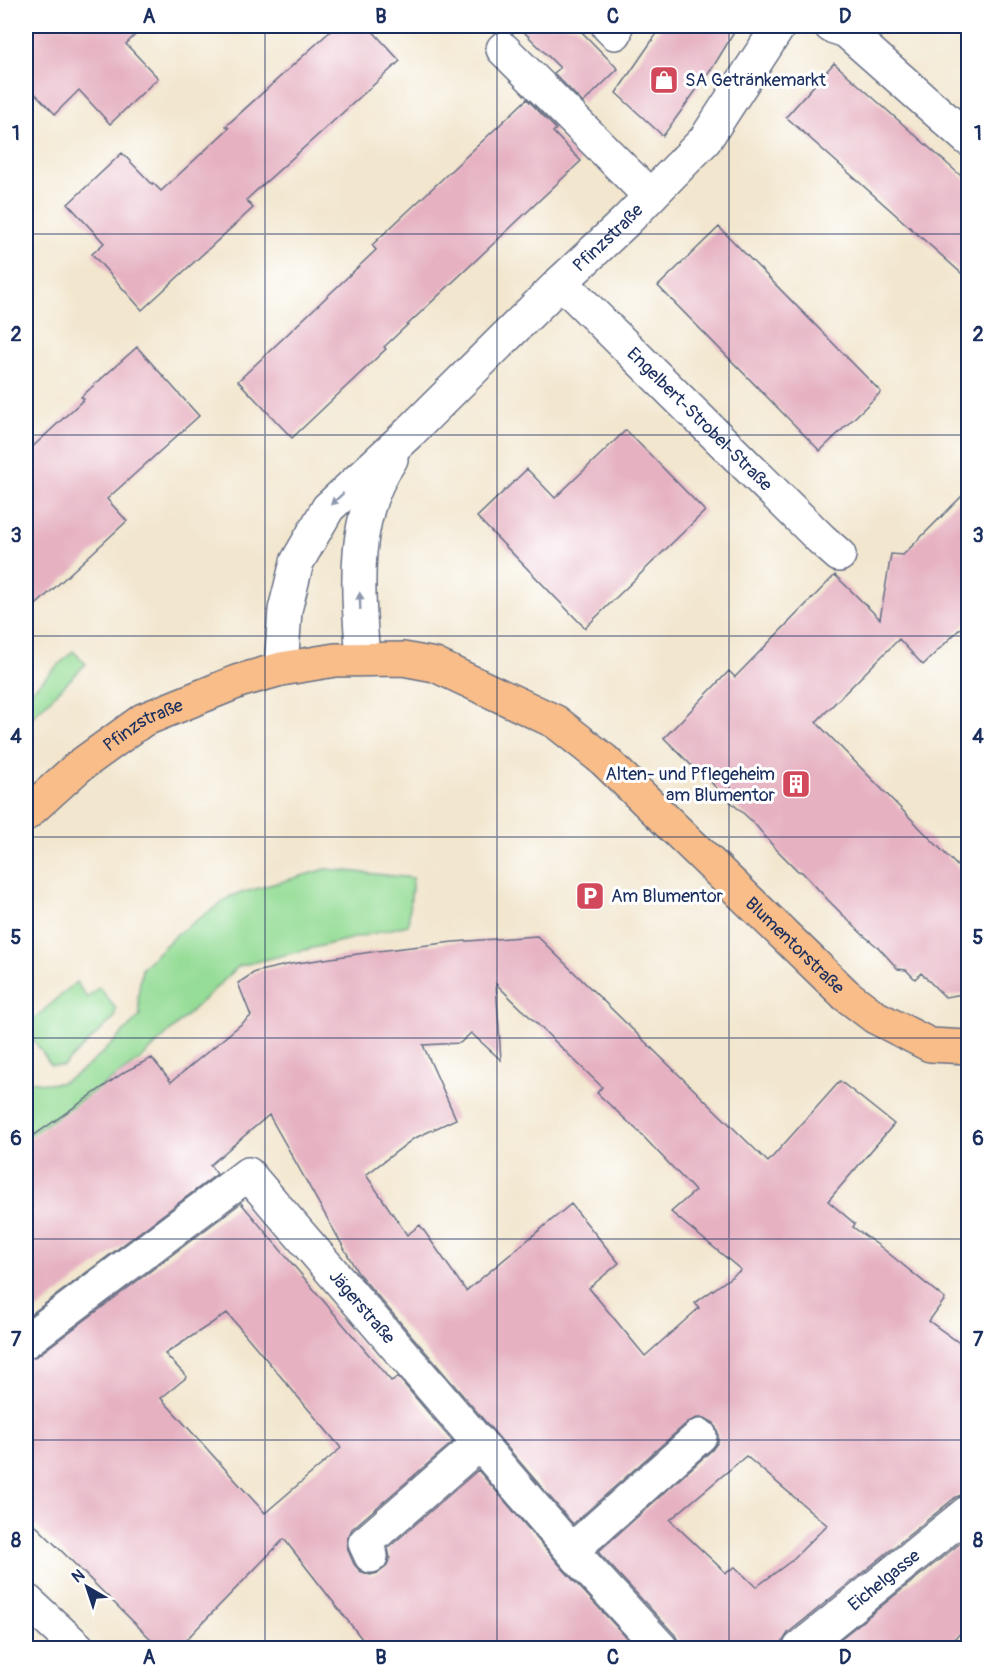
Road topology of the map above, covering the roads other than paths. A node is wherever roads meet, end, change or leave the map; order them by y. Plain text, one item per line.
1 (779, 26) edge
2 (831, 26) edge
3 (503, 49) dead end
4 (969, 139) edge
5 (650, 196) junction
6 (561, 282) junction
7 (411, 431) junction
8 (839, 555) dead end
9 (363, 659) junction
10 (281, 669) junction
11 (26, 814) edge
12 (969, 1047) edge
13 (26, 1341) edge
14 (700, 1436) dead end
15 (480, 1443) junction
16 (969, 1512) edge
17 (572, 1550) junction
18 (371, 1556) dead end
19 (26, 1600) edge
20 (78, 1648) edge
21 (661, 1648) edge
22 (800, 1648) edge

1 - 5 street, Pfinzstraße
2 - 4 street
3 - 5 street
5 - 6 street, Pfinzstraße
6 - 7 street, Pfinzstraße
6 - 8 street, Engelbert-Strobel-Straße
9 -> 7 street, Pfinzstraße
7 -> 10 street, Pfinzstraße
9 - 10 main road, Pfinzstraße
9 - 12 main road, Blumentorstraße
10 - 11 main road, Pfinzstraße
13 - 15 street, Jägerstraße
14 - 17 street
15 - 17 street, Jägerstraße
15 - 18 street
16 - 22 street, Eichelgasse
17 - 21 street, Jägerstraße
19 - 20 street

